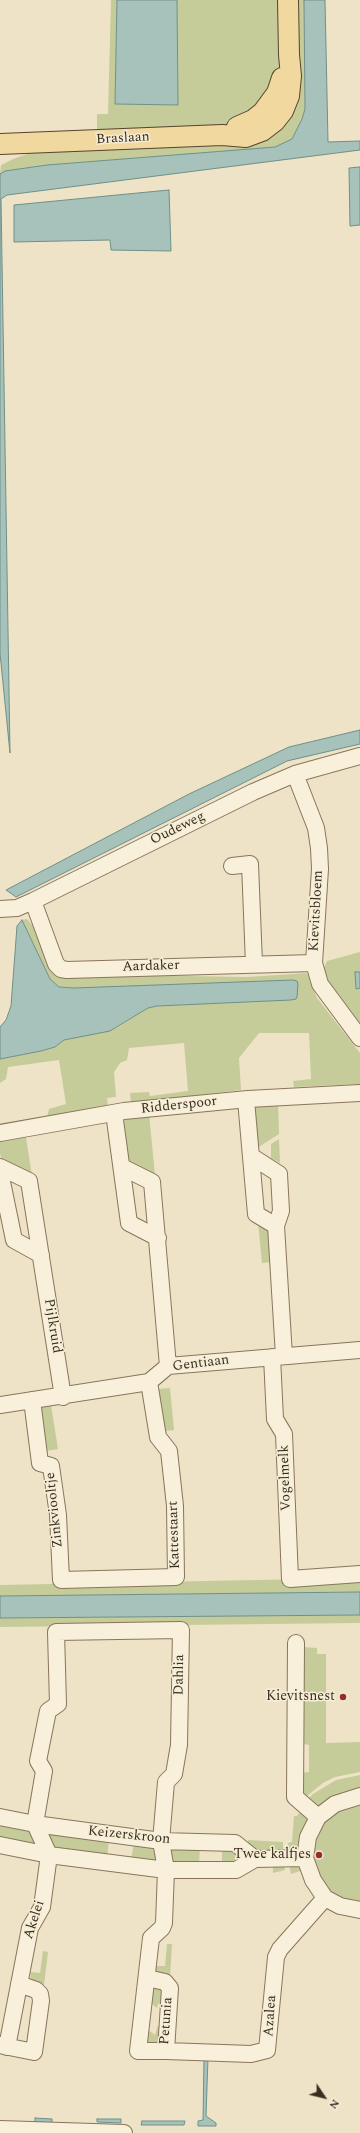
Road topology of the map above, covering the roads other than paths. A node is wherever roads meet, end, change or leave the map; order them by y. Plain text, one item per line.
1 (288, 0) edge
2 (0, 144) edge
3 (25, 144) junction
4 (0, 158) edge
5 (360, 756) edge
6 (295, 774) junction
7 (232, 866) dead end
8 (33, 902) junction
9 (0, 909) edge
10 (314, 963) junction
11 (254, 964) junction
12 (360, 1038) edge
13 (360, 1093) edge
14 (246, 1100) junction
15 (114, 1113) junction
16 (0, 1133) edge
17 (251, 1156) junction
18 (0, 1167) edge
19 (122, 1167) junction
20 (0, 1172) edge
21 (276, 1226) junction
22 (158, 1238) junction
23 (41, 1255) junction
24 (360, 1350) edge
25 (278, 1356) junction
26 (168, 1366) junction
27 (149, 1382) junction
28 (63, 1397) junction
29 (32, 1400) junction
30 (0, 1405) edge
31 (360, 1574) edge
32 (61, 1580) joint
33 (296, 1643) dead end
34 (360, 1796) edge
35 (0, 1817) edge
36 (318, 1817) junction
37 (35, 1824) junction
38 (161, 1840) junction
39 (0, 1845) edge
40 (49, 1855) junction
41 (305, 1858) junction
42 (255, 1859) junction
43 (166, 1870) junction
44 (325, 1898) junction
45 (360, 1910) edge
46 (147, 1978) junction
47 (19, 1984) junction
48 (4, 2046) edge
49 (166, 2051) junction
50 (0, 2130) edge
51 (124, 2133) edge

1 - 3 main road, Braslaan
2 - 3 main road, Braslaan
3 - 4 main road, Braslaan
5 - 6 street, Oudeweg
6 - 8 street, Oudeweg
6 - 10 street, Kievitsbloem
7 - 11 street
8 - 9 street, Oudeweg
8 - 11 street, Aardaker
10 - 11 street, Aardaker
10 - 12 street, Kievitsbloem
13 - 14 street, Ridderspoor
14 - 15 street, Ridderspoor
14 - 17 street
15 - 16 street, Ridderspoor
15 - 19 street
17 - 21 street
17 - 21 street
18 - 23 street, Pijlkruid
19 - 22 street
19 - 22 street
20 - 23 street
21 - 25 street, Vogelmelk
22 - 26 street
23 - 28 street, Pijlkruid
24 - 25 street, Gentiaan
25 - 26 street, Gentiaan
25 - 31 street, Vogelmelk
26 - 27 street, Gentiaan
27 - 28 street
27 - 32 street, Kattestaart
28 - 29 street
29 - 30 street
29 - 32 street, Zinkviooltje
33 - 36 street
34 - 36 street
35 - 37 street, Keizerskroon
36 - 41 street
37 - 38 street, Keizerskroon
37 - 38 street, Dahlia
37 - 40 street
38 - 42 street, Keizerskroon
38 - 43 street, Petunia
39 - 40 street, Keizerskroon
40 - 43 street, Keizerskroon
40 - 47 street, Akelei
41 - 42 street, Keizerskroon
41 - 44 street
42 - 43 street, Keizerskroon
43 - 46 street, Petunia
44 - 45 street
44 - 49 street, Azalea
46 - 49 street, Petunia
46 - 49 street, Petunia
47 - 48 street, Akelei
47 - 48 street
50 - 51 street

